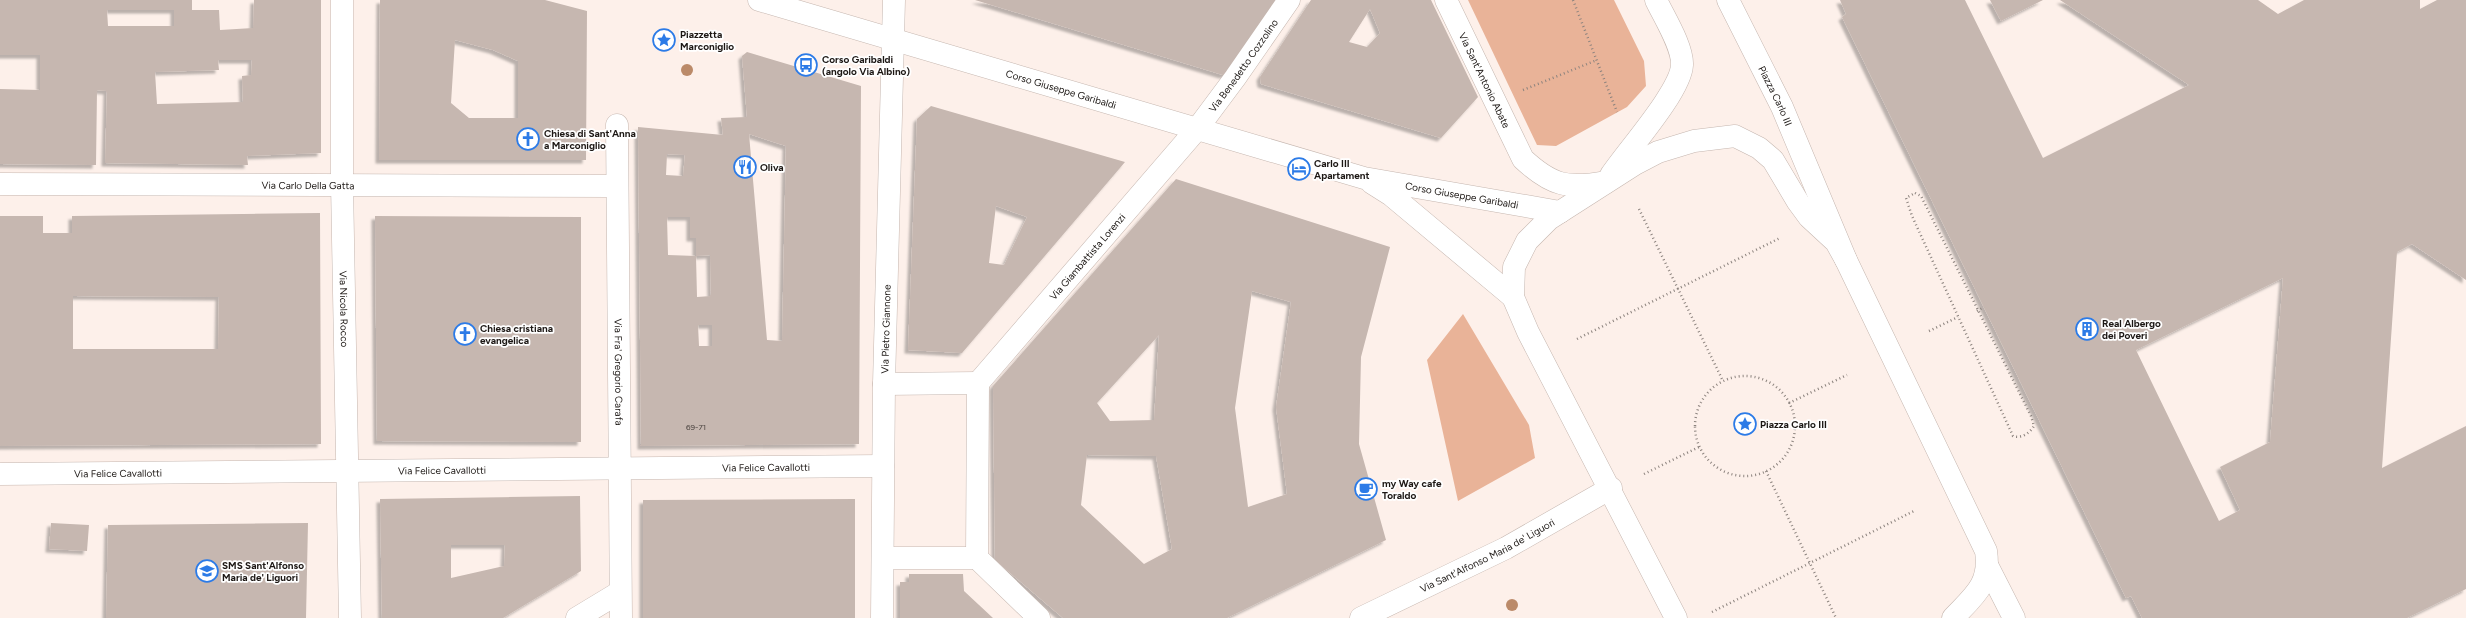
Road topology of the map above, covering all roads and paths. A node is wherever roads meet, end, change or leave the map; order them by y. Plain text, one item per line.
1 (342, 0) edge
2 (759, 0) edge
3 (894, 0) edge
4 (1288, 0) edge
5 (1446, 0) edge
6 (1573, 0) edge
7 (1656, 0) edge
8 (1728, 0) edge
9 (895, 40) junction
10 (1597, 60) junction
11 (1517, 92) dead end
12 (1618, 112) dead end
13 (617, 125) dead end
14 (1197, 129) junction
15 (1364, 178) junction
16 (1606, 182) junction
17 (0, 184) edge
18 (342, 184) junction
19 (616, 186) junction
20 (1639, 209) dead end
21 (1560, 212) junction
22 (1780, 238) dead end
23 (1846, 260) junction
24 (1678, 288) junction
25 (1513, 297) junction
26 (1984, 307) dead end
27 (1977, 311) junction
28 (1958, 317) junction
29 (1929, 331) dead end
30 (1577, 339) dead end
31 (1847, 375) dead end
32 (1723, 381) junction
33 (884, 384) junction
34 (978, 384) junction
35 (1789, 403) junction
36 (1699, 447) junction
37 (883, 466) junction
38 (619, 468) junction
39 (347, 471) junction
40 (1766, 471) junction
41 (0, 474) edge
42 (1644, 474) dead end
43 (1611, 488) junction
44 (1914, 511) dead end
45 (883, 558) junction
46 (977, 558) junction
47 (1810, 563) junction
48 (1988, 567) junction
49 (620, 592) junction
50 (1712, 612) dead end
51 (350, 618) edge
52 (577, 618) edge
53 (620, 618) edge
54 (882, 618) edge
55 (1039, 618) edge
56 (1361, 618) edge
57 (1676, 618) edge
58 (1836, 618) edge
59 (1953, 618) edge
60 (2014, 618) edge

1 - 18 street, Via Nicola Rocco
2 - 9 street, Corso Giuseppe Garibaldi
3 - 9 street, Via Pietro Giannone
4 - 14 street, Via Benedetto Cozzolino
5 - 16 street, Via Sant'Antonio Abate
6 - 10 path
7 - 16 street, Piazza Carlo III
8 - 23 street, Piazza Carlo III
9 - 14 street, Corso Giuseppe Garibaldi
9 - 33 street, Via Pietro Giannone
10 - 11 path
10 - 12 path
13 - 19 street, Via Fra' Gregorio Carafa
14 - 15 street, Corso Giuseppe Garibaldi
14 - 34 street, Via Giambattista Lorenzi
15 - 21 street, Corso Giuseppe Garibaldi
15 - 25 street, Corso Giuseppe Garibaldi
16 - 21 street, Piazza Carlo III
16 - 23 street, Piazza Carlo III
17 - 18 street, Via Carlo Della Gatta
18 - 19 street, Via Carlo Della Gatta
18 - 39 street, Via Nicola Rocco
19 - 38 street, Via Fra' Gregorio Carafa
20 - 24 path
21 - 25 street, Piazza Carlo III
22 - 24 path
23 - 48 street, Piazza Carlo III
24 - 30 path
24 - 32 path
25 - 43 street, Piazza Carlo III
26 - 27 path
27 - 28 path
27 - 28 path
28 - 29 path
31 - 35 path
32 - 35 path
32 - 36 path
33 - 34 street
33 - 37 street, Via Pietro Giannone
34 - 46 street
35 - 40 path
36 - 40 path
36 - 42 path
37 - 38 street, Via Felice Cavallotti
37 - 45 street, Via Pietro Giannone
38 - 39 street, Via Felice Cavallotti
38 - 49 street, Via Fra' Gregorio Carafa
39 - 41 street, Via Felice Cavallotti
39 - 51 street, Via Nicola Rocco
40 - 47 path
43 - 56 street, Via Sant'Alfonso Maria de' Liguori
43 - 57 street, Piazza Carlo III
44 - 47 path
45 - 46 street
45 - 54 street, Via Pietro Giannone
46 - 55 street
47 - 50 path
47 - 58 path
48 - 59 street
48 - 60 street, Piazza Carlo III
49 - 52 street
49 - 53 street, Via Fra' Gregorio Carafa

